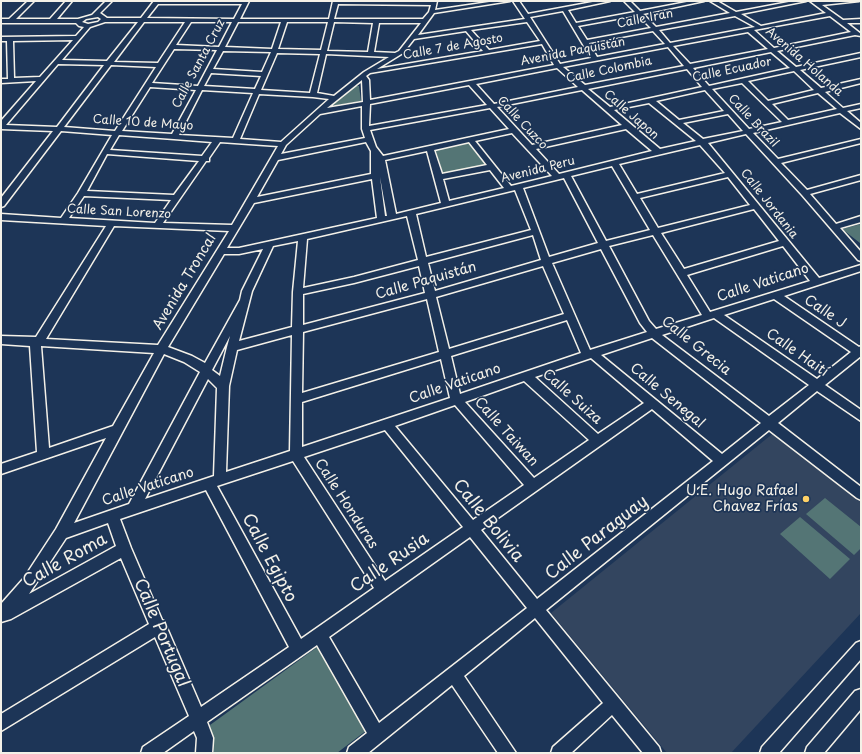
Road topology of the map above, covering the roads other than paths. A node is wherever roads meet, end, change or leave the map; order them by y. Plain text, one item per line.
1 (31, 1) edge
2 (69, 1) edge
3 (109, 1) edge
4 (157, 1) edge
5 (203, 1) edge
6 (507, 1) edge
7 (516, 1) edge
8 (606, 1) edge
9 (627, 1) edge
10 (701, 1) edge
11 (713, 1) edge
12 (803, 1) edge
13 (856, 1) edge
14 (245, 2) edge
15 (336, 2) edge
16 (379, 2) edge
17 (396, 2) edge
18 (685, 2) edge
19 (815, 2) edge
20 (434, 5) edge
21 (565, 9) junction
22 (637, 12) junction
23 (735, 13) junction
24 (831, 14) junction
25 (95, 15) junction
26 (527, 18) junction
27 (105, 20) junction
28 (142, 20) junction
29 (189, 20) junction
30 (1, 21) edge
31 (11, 21) junction
32 (52, 21) junction
33 (79, 21) junction
34 (236, 21) junction
35 (284, 21) junction
36 (331, 21) junction
37 (376, 21) junction
38 (426, 21) junction
39 (861, 21) edge
40 (841, 22) junction
41 (575, 25) junction
42 (88, 26) junction
43 (654, 28) junction
44 (761, 28) junction
45 (467, 29) junction
46 (750, 30) junction
47 (858, 35) edge
48 (414, 37) junction
49 (10, 38) junction
50 (79, 38) junction
51 (1, 39) edge
52 (544, 42) junction
53 (585, 42) junction
54 (669, 45) junction
55 (174, 47) junction
56 (221, 48) junction
57 (772, 49) junction
58 (275, 50) junction
59 (323, 51) junction
60 (488, 52) junction
61 (371, 54) junction
62 (396, 55) junction
63 (861, 55) edge
64 (595, 59) junction
65 (58, 62) junction
66 (109, 64) junction
67 (162, 65) junction
68 (558, 66) junction
69 (687, 66) junction
70 (795, 68) junction
71 (209, 71) junction
72 (265, 74) junction
73 (364, 75) junction
74 (42, 79) junction
75 (1, 80) edge
76 (11, 80) junction
77 (744, 81) junction
78 (861, 81) edge
79 (471, 83) junction
80 (149, 85) junction
81 (583, 87) junction
82 (201, 88) junction
83 (707, 88) junction
84 (258, 91) junction
85 (820, 91) junction
86 (313, 95) junction
87 (335, 98) junction
88 (650, 100) junction
89 (365, 103) junction
90 (767, 103) junction
91 (492, 106) junction
92 (861, 106) edge
93 (609, 109) junction
94 (842, 110) junction
95 (318, 112) junction
96 (728, 112) junction
97 (678, 122) junction
98 (787, 123) junction
99 (628, 126) junction
100 (1, 127) edge
101 (861, 127) edge
102 (59, 129) junction
103 (366, 129) junction
104 (514, 130) junction
105 (747, 131) junction
106 (117, 134) junction
107 (174, 137) junction
108 (218, 139) junction
109 (470, 139) junction
110 (236, 140) junction
111 (369, 140) junction
112 (861, 140) edge
113 (702, 142) junction
114 (283, 144) junction
115 (430, 148) junction
116 (531, 148) junction
117 (375, 149) junction
118 (105, 152) junction
119 (658, 152) junction
120 (274, 158) junction
121 (206, 159) junction
122 (381, 159) junction
123 (776, 162) junction
124 (614, 163) junction
125 (491, 167) junction
126 (379, 174) junction
127 (730, 174) junction
128 (563, 176) junction
129 (439, 177) junction
130 (861, 177) edge
131 (513, 188) junction
132 (82, 193) junction
133 (805, 193) junction
134 (635, 197) junction
135 (177, 198) junction
136 (250, 201) junction
137 (1, 204) edge
138 (445, 204) junction
139 (756, 206) junction
140 (411, 213) junction
141 (1, 217) edge
142 (392, 217) junction
143 (381, 219) junction
144 (861, 219) edge
145 (63, 221) junction
146 (111, 224) junction
147 (158, 226) junction
148 (834, 227) junction
149 (235, 228) junction
150 (536, 231) junction
151 (655, 231) junction
152 (303, 237) junction
153 (784, 242) junction
154 (270, 243) junction
155 (603, 245) junction
156 (220, 251) junction
157 (861, 258) edge
158 (423, 261) junction
159 (546, 261) junction
160 (861, 268) edge
161 (681, 273) junction
162 (816, 282) junction
163 (298, 292) junction
164 (431, 295) junction
165 (775, 295) junction
166 (242, 303) junction
167 (569, 316) junction
168 (712, 316) junction
169 (299, 330) junction
170 (654, 334) junction
171 (1, 340) edge
172 (37, 341) junction
173 (232, 347) junction
174 (161, 349) junction
175 (860, 351) edge
176 (589, 354) junction
177 (446, 355) junction
178 (206, 371) junction
179 (526, 376) junction
180 (818, 385) junction
181 (223, 386) junction
182 (297, 399) junction
183 (456, 399) junction
184 (652, 403) junction
185 (861, 416) edge
186 (770, 423) junction
187 (386, 424) junction
188 (118, 429) junction
189 (598, 441) junction
190 (44, 455) junction
191 (296, 455) junction
192 (722, 461) junction
193 (1, 469) edge
194 (214, 481) junction
195 (533, 486) junction
196 (861, 494) edge
197 (134, 508) junction
198 (112, 515) junction
199 (471, 529) junction
200 (61, 533) junction
201 (124, 549) junction
202 (383, 590) junction
203 (536, 609) junction
204 (1, 616) edge
205 (159, 626) junction
206 (319, 634) junction
207 (861, 648) edge
208 (298, 649) junction
209 (454, 674) junction
210 (861, 697) edge
211 (613, 704) junction
212 (198, 718) junction
213 (1, 723) edge
214 (377, 735) junction
215 (149, 753) edge
216 (204, 753) edge
217 (355, 753) edge
218 (508, 753) edge
219 (559, 753) edge
220 (653, 753) edge
221 (768, 753) edge
222 (813, 753) edge

1 - 31 street
2 - 32 street
3 - 25 street
4 - 5 street
4 - 28 street
5 - 14 street
6 - 20 street
7 - 26 street, Calle Japon
8 - 21 street
9 - 22 street, Calle Brazil
10 - 18 street
11 - 23 street
12 - 23 street, Calle Iran
13 - 19 street
14 - 34 street, Calle Santa Cruz
15 - 16 street
15 - 36 street
16 - 17 street
17 - 20 street
18 - 22 street
19 - 24 street
20 - 38 street, Avenida Troncal
21 - 26 street
21 - 41 street
22 - 41 street
22 - 43 street, Calle Brazil
23 - 43 street, Calle Iran
23 - 44 street
24 - 40 street
24 - 44 street, Avenida Paquistán
25 - 27 street
25 - 33 street
26 - 45 street
26 - 52 street, Calle Japon
27 - 28 street
27 - 42 street
28 - 29 street
28 - 66 street
29 - 34 street
29 - 55 street
30 - 31 street
31 - 32 street
32 - 33 street
33 - 42 street
34 - 35 street
34 - 56 street, Calle Santa Cruz
35 - 36 street
35 - 58 street
36 - 37 street
36 - 59 street
37 - 38 street
37 - 61 street
38 - 48 street, Avenida Troncal
39 - 40 street
40 - 47 street
41 - 53 street
42 - 50 street
43 - 53 street, Calle Iran
43 - 54 street, Calle Brazil
44 - 46 street, Avenida Paquistán
45 - 48 street
45 - 60 street
46 - 54 street, Avenida Paquistán
46 - 57 street, Avenida Holanda
47 - 57 street, Calle Colombia
48 - 62 street, Avenida Troncal
49 - 50 street
49 - 51 street
49 - 76 street
50 - 65 street
52 - 60 street, Calle 7 de Agosto
52 - 68 street, Calle Japon
53 - 64 street
54 - 64 street, Avenida Paquistán
54 - 69 street, Calle Brazil
55 - 56 street
55 - 67 street
56 - 58 street
56 - 71 street, Calle Santa Cruz
57 - 69 street, Calle Colombia
57 - 70 street, Avenida Holanda
58 - 59 street
58 - 72 street
59 - 61 street
59 - 86 street
60 - 73 street, Calle 7 de Agosto
61 - 62 street
62 - 73 street, Avenida Troncal
63 - 70 street, Calle Ecuador
64 - 68 street, Avenida Paquistán
65 - 66 street
65 - 74 street
66 - 67 street
66 - 102 street
67 - 80 street
68 - 79 street, Avenida Paquistán
68 - 81 street, Calle Japon
69 - 81 street, Calle Colombia
69 - 83 street, Calle Brazil
70 - 77 street, Calle Ecuador
70 - 85 street, Avenida Holanda
71 - 72 street
71 - 82 street, Calle Santa Cruz
72 - 84 street
73 - 87 street, Avenida Troncal
73 - 89 street
74 - 76 street
74 - 100 street
75 - 76 street
77 - 83 street, Calle Ecuador
77 - 90 street
78 - 85 street
79 - 89 street, Avenida Paquistán
79 - 91 street, Calle Cuzco
80 - 82 street
80 - 106 street
81 - 91 street, Calle Colombia
81 - 93 street, Calle Japon
82 - 84 street
82 - 107 street, Calle Santa Cruz
83 - 88 street, Calle Ecuador
83 - 96 street, Calle Brazil
84 - 86 street
84 - 110 street
85 - 90 street
85 - 94 street, Avenida Holanda
86 - 87 street
87 - 95 street, Avenida Troncal
88 - 93 street, Calle Ecuador
88 - 97 street, Calle Jordania
89 - 95 street, Avenida Paquistán
89 - 103 street
90 - 98 street
91 - 103 street, Calle Colombia
91 - 104 street, Calle Cuzco
92 - 94 street, Avenida Peru
93 - 99 street, Calle Japon
94 - 98 street, Avenida Peru
94 - 101 street, Avenida Holanda
95 - 114 street, Avenida Troncal
96 - 97 street
96 - 105 street, Calle Brazil
97 - 113 street, Calle Jordania
98 - 105 street, Avenida Peru
99 - 116 street
99 - 119 street, Calle Japon
100 - 102 street, Calle 10 de Mayo
102 - 106 street, Calle 10 de Mayo
102 - 137 street
103 - 111 street
104 - 109 street
104 - 116 street, Calle Cuzco
105 - 113 street, Avenida Peru
105 - 123 street, Calle Brazil
106 - 107 street, Calle 10 de Mayo
106 - 118 street
107 - 108 street, Calle 10 de Mayo
108 - 110 street, Calle 10 de Mayo
108 - 121 street
109 - 115 street
109 - 125 street
110 - 114 street, Calle 10 de Mayo
111 - 117 street
111 - 120 street
112 - 123 street
113 - 119 street, Avenida Peru
113 - 127 street, Calle Jordania
114 - 120 street, Avenida Troncal
115 - 122 street
115 - 129 street
116 - 128 street, Calle Cuzco
117 - 122 street
117 - 126 street
118 - 121 street
118 - 132 street
119 - 124 street, Avenida Peru
120 - 136 street, Avenida Troncal
121 - 135 street
122 - 126 street
123 - 133 street, Calle Brazil
124 - 128 street, Avenida Peru
124 - 134 street
125 - 129 street
125 - 131 street
126 - 136 street
126 - 142 street
126 - 143 street
127 - 134 street
127 - 139 street, Calle Jordania
128 - 131 street, Avenida Peru
128 - 155 street, Calle Grecia
129 - 138 street
130 - 133 street
131 - 138 street, Avenida Peru
131 - 150 street
132 - 135 street
132 - 145 street
133 - 148 street, Calle Brazil
134 - 151 street
135 - 147 street
136 - 149 street, Avenida Troncal
138 - 140 street, Avenida Peru
139 - 151 street, Calle Paquistán
139 - 153 street, Calle Jordania
140 - 142 street, Avenida Peru
140 - 158 street
141 - 145 street, Calle San Lorenzo
142 - 143 street, Avenida Peru
143 - 152 street, Avenida Peru
144 - 148 street
145 - 146 street, Calle San Lorenzo
146 - 147 street, Calle San Lorenzo
146 - 172 street
147 - 149 street, Calle San Lorenzo
148 - 157 street, Calle Brazil
149 - 156 street, Avenida Troncal
150 - 158 street
150 - 159 street
151 - 155 street, Calle Paquistán
151 - 161 street
152 - 154 street, Avenida Peru
152 - 163 street
153 - 161 street
153 - 162 street, Calle Jordania
154 - 156 street, Avenida Peru
154 - 166 street
155 - 159 street, Calle Paquistán
155 - 170 street, Calle Grecia
156 - 174 street, Avenida Troncal
158 - 163 street
158 - 164 street
159 - 164 street, Calle Paquistán
159 - 167 street
160 - 162 street, Calle Vaticano
161 - 168 street
162 - 165 street, Calle Vaticano
163 - 169 street
164 - 169 street, Calle Paquistán
164 - 177 street
165 - 168 street, Calle Vaticano
165 - 175 street, Calle J
166 - 173 street
166 - 178 street
167 - 176 street
167 - 177 street
168 - 170 street, Calle Vaticano
168 - 180 street, Calle Haití
169 - 173 street, Calle Paquistán
169 - 182 street
170 - 176 street, Calle Vaticano
170 - 186 street, Calle Grecia
171 - 172 street
172 - 174 street
172 - 190 street
173 - 181 street
174 - 178 street
174 - 188 street, Avenida Troncal
175 - 180 street, Calle Paraguay
176 - 179 street, Calle Vaticano
176 - 184 street, Calle Senegal
177 - 182 street
177 - 183 street
178 - 181 street
178 - 197 street
179 - 183 street, Calle Vaticano
179 - 189 street, Calle Suiza
180 - 185 street, Calle Haití
180 - 186 street, Calle Paraguay
181 - 194 street
182 - 191 street
183 - 187 street, Calle Vaticano
183 - 195 street, Calle Taiwan
184 - 189 street, Calle Rusia
184 - 192 street, Calle Senegal
186 - 192 street, Calle Paraguay
186 - 196 street, Calle Grecia
187 - 191 street, Calle Vaticano
187 - 199 street, Calle Bolivia
188 - 190 street
188 - 200 street, Avenida Troncal
189 - 195 street, Calle Rusia
190 - 193 street
191 - 194 street, Calle Vaticano
191 - 202 street, Calle Honduras
192 - 203 street, Calle Paraguay
194 - 197 street, Calle Vaticano
194 - 208 street, Calle Egipto
195 - 199 street, Calle Rusia
197 - 198 street, Calle Vaticano
198 - 200 street, Calle Vaticano
198 - 201 street, Calle Portugal
199 - 202 street, Calle Rusia
199 - 203 street, Calle Bolivia
200 - 204 street, Avenida Troncal
201 - 204 street, Calle Roma
201 - 205 street, Calle Portugal
202 - 206 street, Calle Rusia
203 - 209 street, Calle Paraguay
203 - 211 street, Calle Bolivia
205 - 212 street, Calle Portugal
205 - 213 street
206 - 208 street, Calle Rusia
206 - 214 street
207 - 221 street
208 - 212 street, Calle Rusia
209 - 214 street, Calle Paraguay
209 - 218 street
210 - 222 street
211 - 219 street
211 - 220 street, Calle Bolivia
212 - 215 street, Calle Rusia
212 - 216 street, Calle Portugal
214 - 217 street, Calle Paraguay

